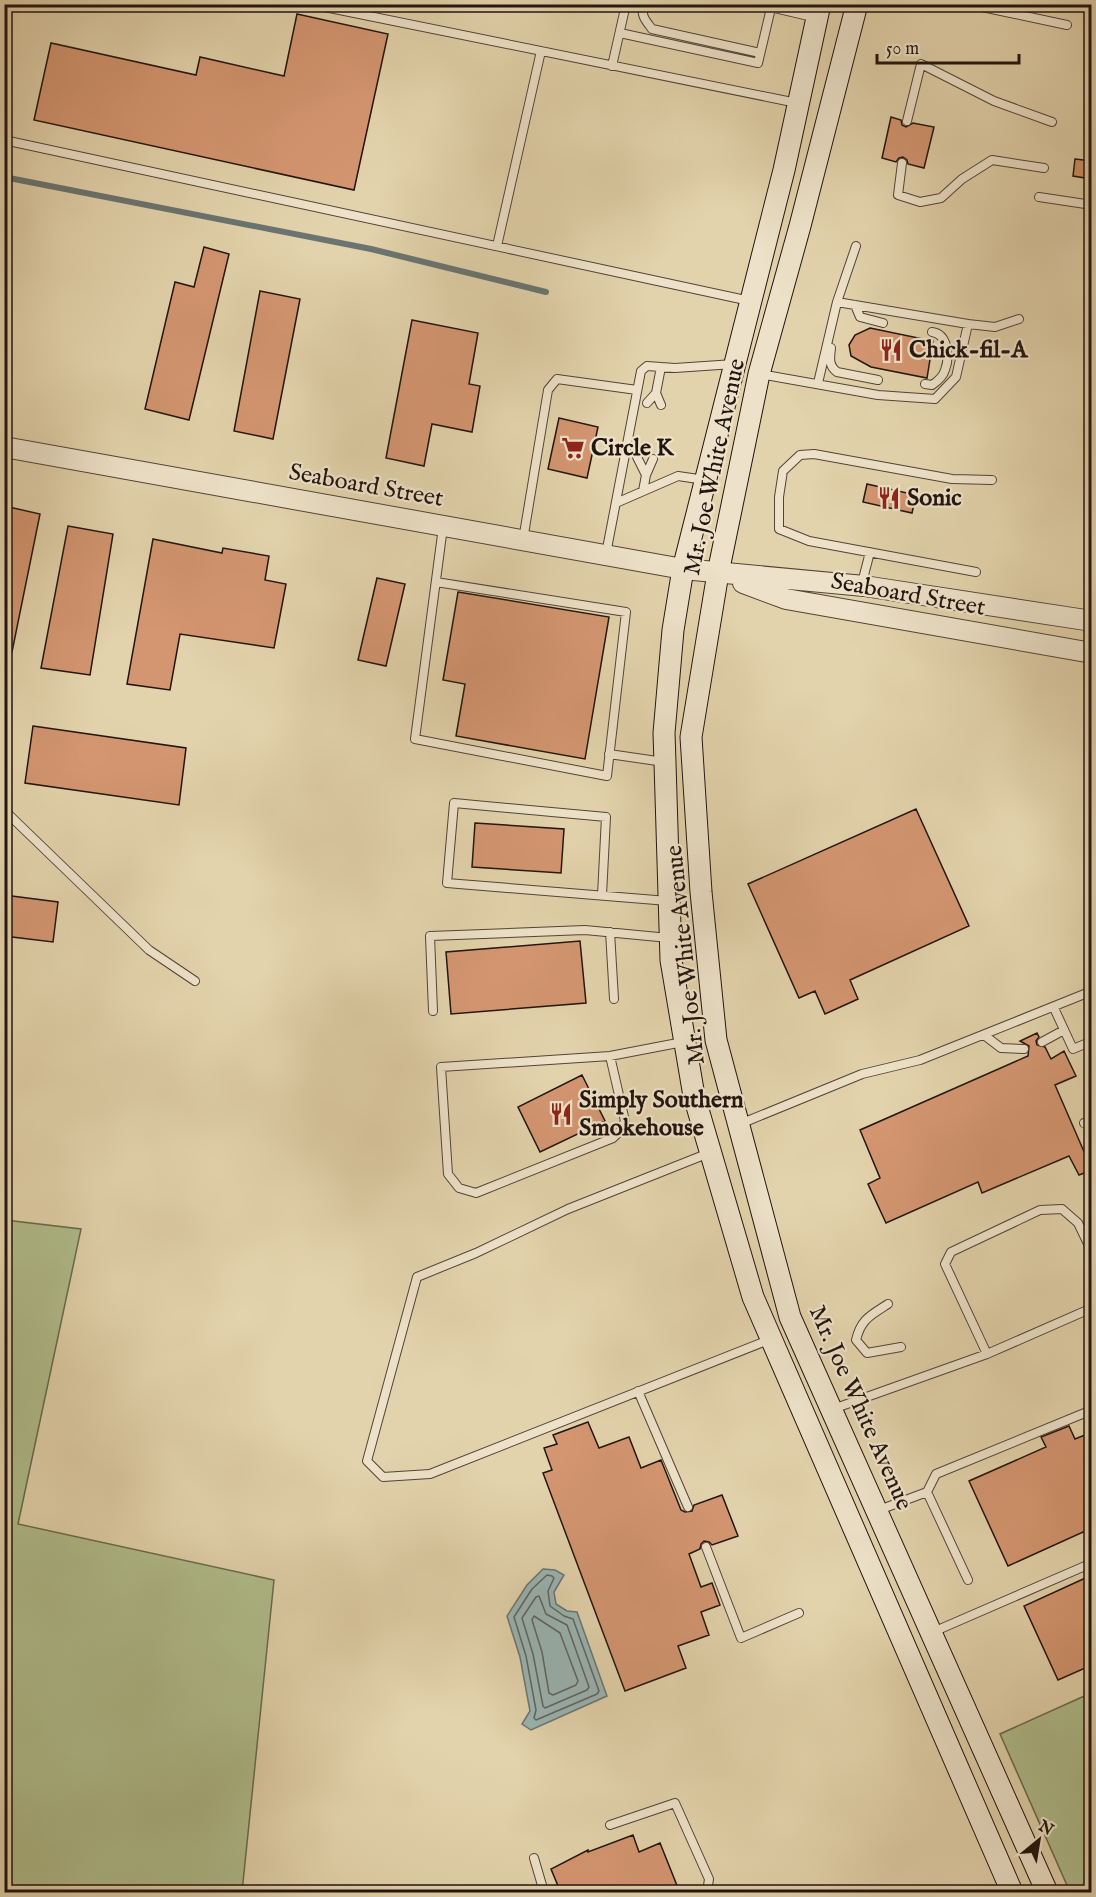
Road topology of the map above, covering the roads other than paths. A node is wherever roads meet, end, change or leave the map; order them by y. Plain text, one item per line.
1 (310, 4) edge
2 (626, 4) edge
3 (645, 4) edge
4 (719, 4) edge
5 (746, 4) edge
6 (757, 4) edge
7 (856, 4) edge
8 (968, 4) edge
9 (771, 8) junction
10 (818, 12) edge
11 (1067, 25) dead end
12 (620, 33) junction
13 (541, 51) junction
14 (760, 53) junction
15 (612, 66) junction
16 (798, 104) junction
17 (907, 121) dead end
18 (1052, 122) dead end
19 (4, 140) edge
20 (902, 163) dead end
21 (1044, 168) dead end
22 (1039, 197) dead end
23 (1092, 205) edge
24 (497, 246) junction
25 (856, 246) dead end
26 (751, 301) junction
27 (837, 302) junction
28 (855, 305) junction
29 (1018, 319) dead end
30 (883, 323) dead end
31 (968, 324) junction
32 (832, 325) junction
33 (932, 332) dead end
34 (736, 364) junction
35 (661, 367) junction
36 (759, 374) junction
37 (878, 380) dead end
38 (818, 383) junction
39 (925, 384) dead end
40 (637, 390) junction
41 (656, 393) junction
42 (647, 403) dead end
43 (661, 405) dead end
44 (4, 447) edge
45 (638, 457) dead end
46 (653, 459) dead end
47 (646, 476) junction
48 (707, 480) junction
49 (992, 480) dead end
50 (643, 491) junction
51 (616, 503) junction
52 (443, 526) junction
53 (523, 540) junction
54 (870, 552) junction
55 (606, 555) junction
56 (683, 569) junction
57 (976, 572) dead end
58 (718, 573) junction
59 (436, 582) junction
60 (864, 586) junction
61 (1092, 621) edge
62 (1092, 654) edge
63 (609, 754) junction
64 (665, 763) junction
65 (4, 810) edge
66 (602, 895) junction
67 (669, 901) junction
68 (610, 932) junction
69 (670, 939) junction
70 (195, 981) dead end
71 (1092, 991) edge
72 (614, 999) dead end
73 (1054, 1008) junction
74 (433, 1011) dead end
75 (1064, 1030) junction
76 (984, 1035) junction
77 (1092, 1041) edge
78 (685, 1042) junction
79 (1042, 1042) dead end
80 (1024, 1049) dead end
81 (610, 1056) junction
82 (738, 1124) junction
83 (711, 1153) junction
84 (1092, 1252) edge
85 (888, 1304) dead end
86 (1092, 1308) edge
87 (771, 1339) junction
88 (901, 1347) dead end
89 (987, 1354) junction
90 (638, 1391) junction
91 (831, 1409) junction
92 (1092, 1410) edge
93 (927, 1492) junction
94 (688, 1507) dead end
95 (877, 1510) junction
96 (706, 1547) dead end
97 (1092, 1563) edge
98 (968, 1580) dead end
99 (800, 1613) dead end
100 (932, 1633) junction
101 (610, 1825) dead end
102 (534, 1858) dead end
103 (544, 1893) edge
104 (706, 1893) edge
105 (1012, 1893) edge
106 (1047, 1893) edge

1 - 13 lane
2 - 12 lane
3 - 14 lane
4 - 5 lane
6 - 9 lane
7 - 36 main road, Mr. Joe White Avenue
8 - 11 lane
9 - 10 lane
9 - 14 lane
10 - 16 main road, Mr. Joe White Avenue
12 - 14 lane
12 - 15 lane
13 - 15 lane
13 - 24 lane
15 - 16 lane
16 - 26 main road, Mr. Joe White Avenue
17 - 18 lane
19 - 24 lane
20 - 21 lane
22 - 23 lane
24 - 26 lane
25 - 27 lane
26 - 34 main road, Mr. Joe White Avenue
27 - 28 lane
27 - 32 lane
28 - 30 lane
28 - 31 lane
29 - 31 lane
31 - 38 lane
32 - 37 lane
32 - 38 lane
33 - 39 lane
34 - 35 lane
34 - 48 main road, Mr. Joe White Avenue
35 - 40 lane
35 - 41 lane
36 - 38 lane
36 - 58 main road, Mr. Joe White Avenue
40 - 51 lane
40 - 53 lane
41 - 42 lane
41 - 43 lane
44 - 52 street, Seaboard Street
45 - 47 lane
46 - 47 lane
47 - 50 lane
48 - 50 lane
48 - 56 main road, Mr. Joe White Avenue
49 - 54 lane
50 - 51 lane
51 - 55 lane
52 - 53 street, Seaboard Street
52 - 59 lane
53 - 55 street, Seaboard Street
54 - 57 lane
54 - 60 lane
55 - 56 street, Seaboard Street
56 - 58 street, Seaboard Street
56 - 64 main road, Mr. Joe White Avenue
58 - 60 street, Seaboard Street
58 - 62 street, Seaboard Street
58 - 82 main road, Mr. Joe White Avenue
59 - 63 lane
59 - 63 lane
60 - 61 street, Seaboard Street
63 - 64 lane
64 - 67 main road, Mr. Joe White Avenue
65 - 70 lane
66 - 66 lane
66 - 67 lane
67 - 69 main road, Mr. Joe White Avenue
68 - 69 lane
68 - 72 lane
68 - 74 lane
69 - 78 main road, Mr. Joe White Avenue
71 - 73 lane
73 - 75 lane
73 - 76 lane
75 - 77 lane
75 - 79 lane
76 - 80 lane
76 - 82 lane
78 - 81 lane
78 - 83 main road, Mr. Joe White Avenue
81 - 81 lane
82 - 91 main road, Mr. Joe White Avenue
83 - 87 main road, Mr. Joe White Avenue
83 - 90 lane
84 - 89 lane
85 - 88 lane
86 - 89 lane
87 - 90 lane
87 - 105 main road, Mr. Joe White Avenue
89 - 91 lane
90 - 94 lane
91 - 95 main road, Mr. Joe White Avenue
92 - 93 lane
93 - 95 lane
93 - 98 lane
95 - 100 main road, Mr. Joe White Avenue
96 - 99 lane
97 - 100 lane
100 - 106 main road, Mr. Joe White Avenue
101 - 104 lane
102 - 103 lane

